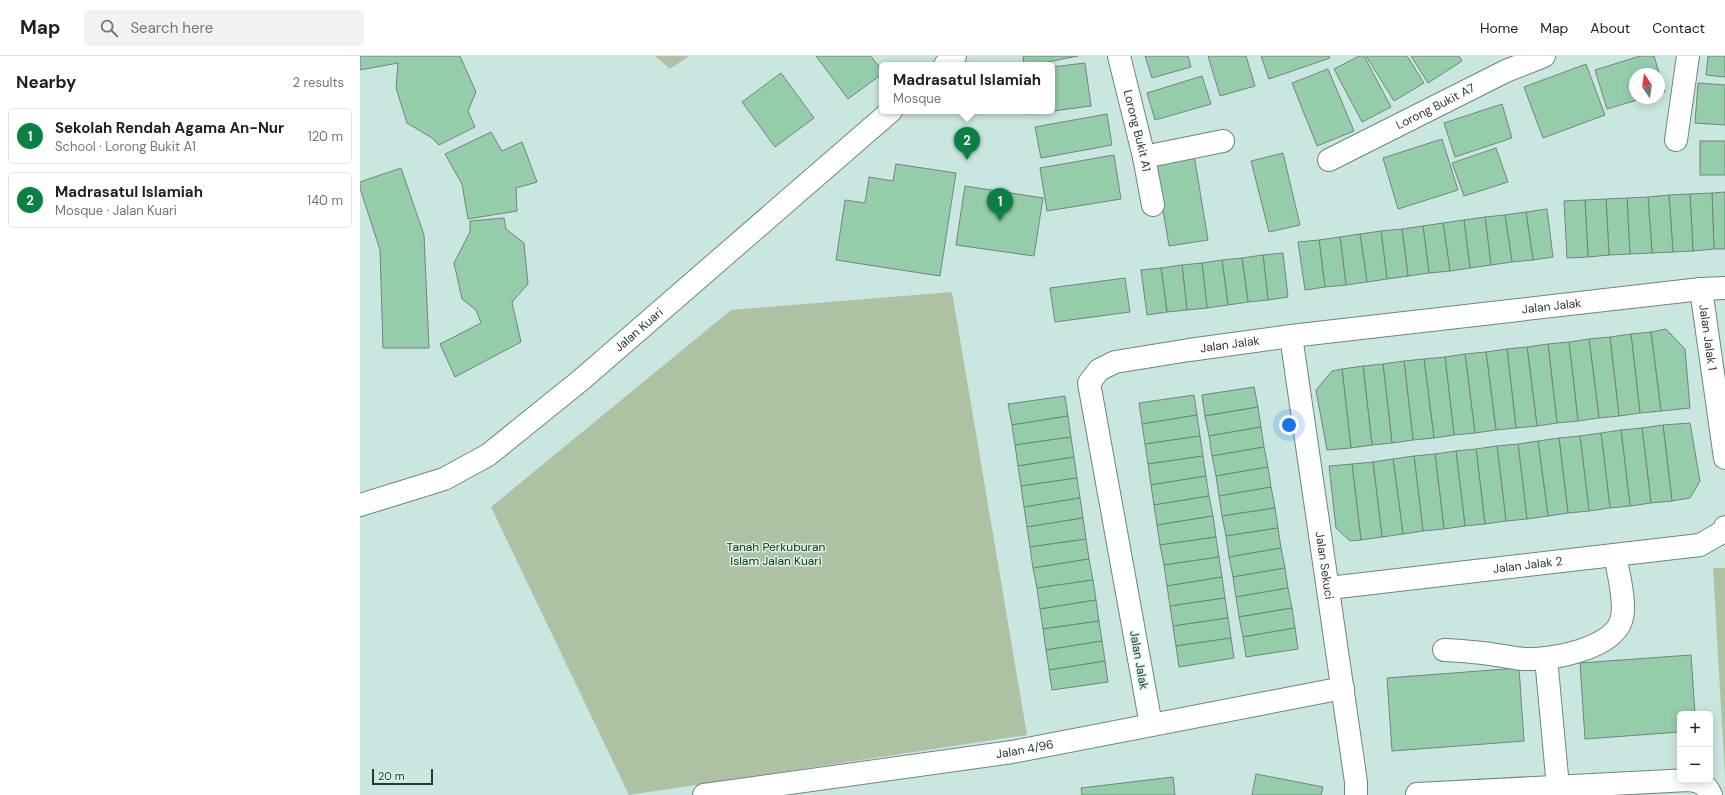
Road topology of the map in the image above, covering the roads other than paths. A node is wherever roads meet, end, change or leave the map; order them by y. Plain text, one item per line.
1 (1119, 56) edge
2 (1544, 56) edge
3 (1688, 56) edge
4 (888, 114) edge
5 (1676, 140) dead end
6 (1223, 141) dead end
7 (1144, 157) junction
8 (1329, 160) dead end
9 (1153, 206) dead end
10 (1725, 288) edge
11 (1701, 289) junction
12 (1291, 336) junction
13 (1725, 458) edge
14 (360, 505) edge
15 (1724, 529) edge
16 (1615, 555) junction
17 (1329, 588) junction
18 (1444, 650) dead end
19 (1546, 658) junction
20 (1343, 688) junction
21 (1151, 725) junction
22 (1558, 787) junction
23 (1536, 791) edge
24 (1417, 794) dead end
25 (704, 795) edge
26 (1356, 795) edge
27 (1711, 795) edge

1 - 7 street, Lorong Bukit A1
2 - 8 street, Lorong Bukit A7
3 - 5 street
4 - 14 street, Jalan Kuari
6 - 7 street
7 - 9 street, Lorong Bukit A1
10 - 11 street, Jalan Jalak
11 - 12 street, Jalan Jalak
11 - 13 street, Jalan Jalak 1
12 - 17 street, Jalan Sekuci
12 - 21 street, Jalan Jalak
15 - 16 street, Jalan Jalak 2
16 - 17 street, Jalan Jalak 2
16 - 19 street
17 - 20 street, Jalan Sekuci
18 - 19 street
19 - 22 street
20 - 21 street, Jalan 4/96
20 - 26 street, Jalan Sekuci
21 - 25 street, Jalan 4/96
22 - 23 street
22 - 27 street
23 - 24 street

